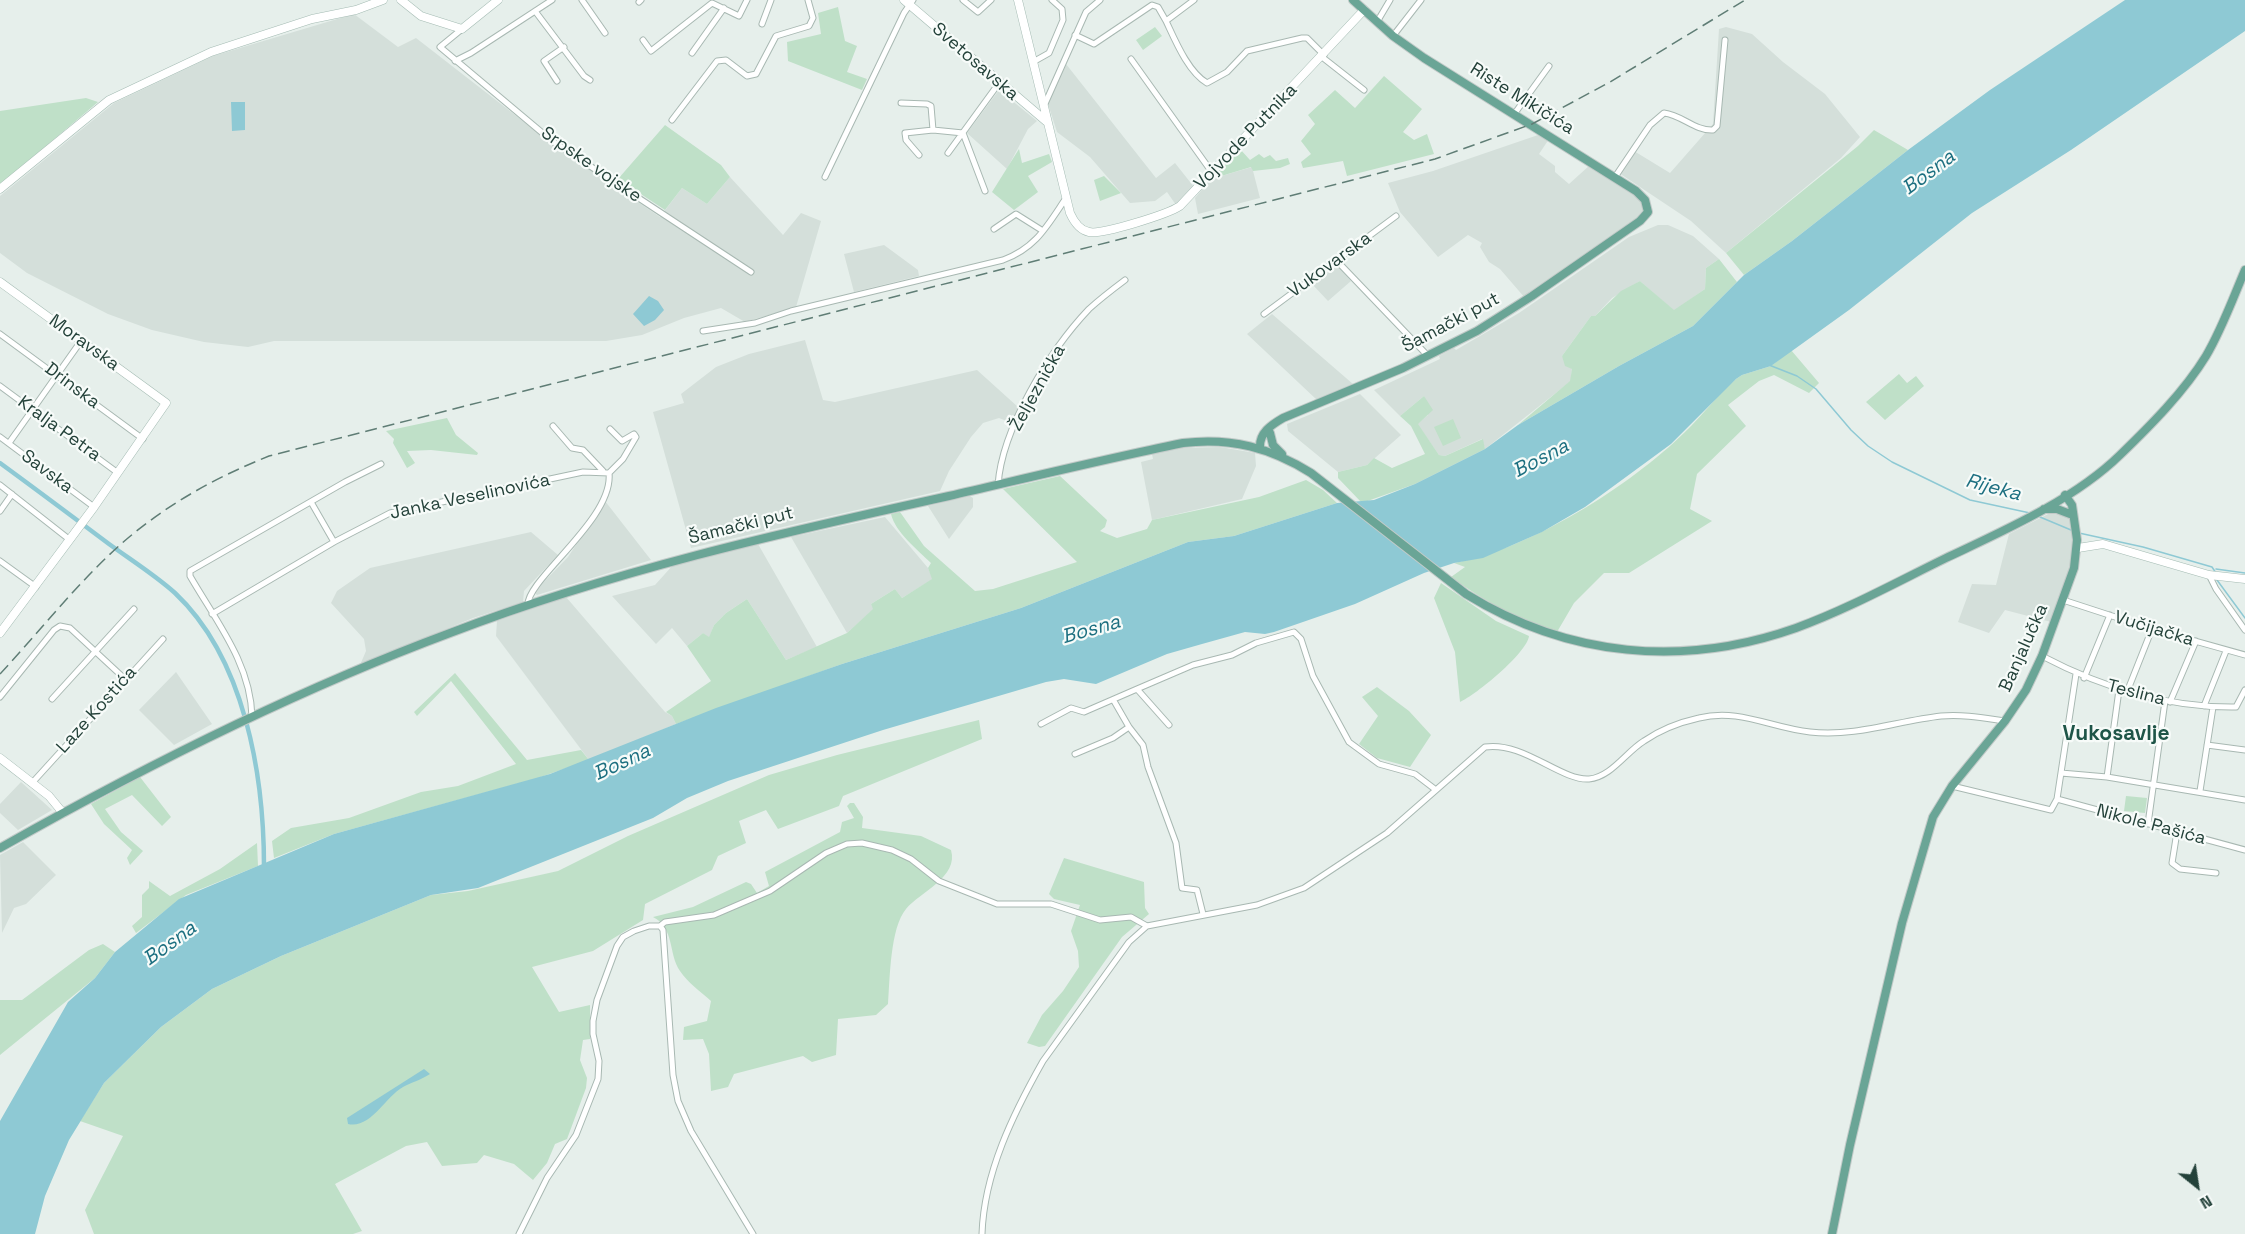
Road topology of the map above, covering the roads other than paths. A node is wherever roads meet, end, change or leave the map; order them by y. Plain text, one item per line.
1 (382, 0) edge
2 (401, 0) edge
3 (498, 0) edge
4 (552, 0) edge
5 (582, 0) edge
6 (747, 0) edge
7 (771, 0) edge
8 (808, 0) edge
9 (963, 0) edge
10 (991, 0) edge
11 (1018, 0) edge
12 (1053, 0) edge
13 (1100, 0) edge
14 (1194, 0) edge
15 (1353, 0) edge
16 (1390, 0) edge
17 (1421, 0) edge
18 (909, 1) edge
19 (724, 8) junction
20 (1365, 10) junction
21 (535, 11) junction
22 (1166, 21) junction
23 (1377, 22) junction
24 (762, 24) dead end
25 (462, 29) junction
26 (604, 33) dead end
27 (1075, 35) junction
28 (1393, 36) junction
29 (643, 40) dead end
30 (1725, 40) dead end
31 (564, 47) junction
32 (692, 53) dead end
33 (1323, 56) junction
34 (1131, 59) dead end
35 (455, 60) junction
36 (1033, 62) junction
37 (1549, 66) dead end
38 (590, 80) dead end
39 (557, 81) dead end
40 (999, 83) junction
41 (1364, 90) dead end
42 (901, 103) dead end
43 (1044, 106) junction
44 (1515, 113) junction
45 (672, 120) dead end
46 (1047, 122) junction
47 (933, 130) junction
48 (963, 133) junction
49 (948, 153) dead end
50 (920, 155) dead end
51 (1211, 171) junction
52 (825, 177) dead end
53 (1615, 177) junction
54 (0, 189) edge
55 (985, 191) dead end
56 (1066, 198) junction
57 (1396, 216) dead end
58 (994, 229) dead end
59 (1629, 229) joint
60 (1043, 231) junction
61 (1337, 261) junction
62 (2245, 270) edge
63 (751, 272) dead end
64 (1125, 280) dead end
65 (0, 282) edge
66 (1264, 314) dead end
67 (703, 331) dead end
68 (0, 334) edge
69 (81, 341) junction
70 (1428, 356) junction
71 (57, 375) junction
72 (0, 386) edge
73 (33, 409) junction
74 (1275, 422) junction
75 (553, 426) dead end
76 (610, 429) dead end
77 (1270, 434) junction
78 (0, 437) edge
79 (143, 439) junction
80 (9, 443) junction
81 (1260, 448) junction
82 (1287, 458) junction
83 (381, 464) dead end
84 (606, 472) junction
85 (118, 473) junction
86 (2082, 484) junction
87 (0, 485) edge
88 (998, 485) junction
89 (12, 494) junction
90 (2065, 495) junction
91 (311, 502) junction
92 (2072, 502) junction
93 (94, 507) junction
94 (0, 511) edge
95 (2039, 511) junction
96 (2073, 518) junction
97 (70, 540) junction
98 (334, 542) junction
99 (2077, 544) junction
100 (0, 561) edge
101 (2211, 575) junction
102 (2245, 579) edge
103 (36, 587) junction
104 (2063, 600) junction
105 (528, 605) junction
106 (134, 609) dead end
107 (212, 614) junction
108 (2110, 615) junction
109 (2152, 629) junction
110 (2245, 630) edge
111 (0, 633) edge
112 (163, 639) dead end
113 (2196, 641) junction
114 (95, 649) junction
115 (2226, 651) junction
116 (2245, 655) edge
117 (2042, 656) junction
118 (2076, 674) junction
119 (2084, 678) junction
120 (125, 679) junction
121 (1137, 689) junction
122 (2119, 690) junction
123 (2245, 690) edge
124 (2127, 692) junction
125 (0, 697) edge
126 (52, 699) dead end
127 (1114, 701) junction
128 (2168, 701) junction
129 (2204, 706) junction
130 (2213, 707) junction
131 (250, 718) junction
132 (2005, 721) junction
133 (1041, 724) dead end
134 (1170, 725) dead end
135 (1129, 728) junction
136 (2207, 745) junction
137 (2245, 750) edge
138 (1075, 754) dead end
139 (0, 758) edge
140 (2061, 773) junction
141 (2107, 777) junction
142 (32, 783) junction
143 (2153, 785) junction
144 (1952, 786) junction
145 (1436, 790) junction
146 (2200, 791) junction
147 (2056, 799) junction
148 (2245, 800) edge
149 (63, 813) junction
150 (2148, 824) junction
151 (2177, 832) junction
152 (0, 848) edge
153 (2245, 850) edge
154 (2216, 873) dead end
155 (1203, 914) junction
156 (660, 926) junction
157 (1148, 926) junction
158 (519, 1234) edge
159 (753, 1234) edge
160 (982, 1234) edge
161 (1832, 1234) edge

1 - 54 street
2 - 25 street
3 - 25 street
4 - 21 street
5 - 26 street
6 - 19 street
7 - 24 street
8 - 45 street
9 - 10 street
11 - 36 street
12 - 36 street
13 - 27 street
14 - 22 street
15 - 20 main road, Riste Mikičića
16 - 23 street
17 - 28 street
18 - 40 street, Svetosavska
18 - 52 street
19 - 29 street
19 - 32 street
20 - 23 main road, Riste Mikičića
20 - 33 street, Vojvode Putnika
21 - 31 street
21 - 35 street
22 - 27 street
22 - 33 street
23 - 28 main road, Riste Mikičića
25 - 35 street, Srpske vojske
27 - 43 street
28 - 44 main road, Riste Mikičića
30 - 53 street
31 - 38 street
31 - 39 street
33 - 41 street
33 - 51 street, Vojvode Putnika
34 - 51 street
35 - 63 street, Srpske vojske
36 - 43 street
37 - 44 street
40 - 46 street, Svetosavska
40 - 48 street
42 - 47 street
43 - 46 street
44 - 53 main road, Riste Mikičića
46 - 56 street
47 - 48 street
47 - 50 street
48 - 49 street
48 - 55 street
51 - 56 street, Vojvode Putnika
53 - 59 main road, Riste Mikičića
56 - 60 street
57 - 61 street, Vukovarska
58 - 60 street
59 - 70 main road, Šamački put
60 - 67 street
61 - 66 street, Vukovarska
61 - 70 street
62 - 86 main road
64 - 88 street, Željeznička
65 - 69 street, Moravska
68 - 71 street, Drinska
69 - 71 street
69 - 79 street, Moravska
70 - 74 main road, Šamački put
71 - 73 street
71 - 79 street, Drinska
72 - 73 street, Kralja Petra
73 - 80 street
73 - 85 street, Kralja Petra
74 - 77 main road
74 - 81 main road
75 - 84 street
76 - 84 street
77 - 81 main road
77 - 82 main road
78 - 80 street, Savska
79 - 85 street
80 - 93 street, Savska
81 - 82 main road, Šamački put
81 - 88 main road, Šamački put
82 - 95 main road
83 - 91 street
84 - 98 street, Janka Veselinovića
84 - 105 street
85 - 93 street
86 - 90 main road
86 - 92 main road
87 - 89 street
88 - 105 main road, Šamački put
89 - 94 street
89 - 97 street
90 - 92 main road
90 - 95 main road
90 - 96 main road
91 - 98 street
91 - 107 street
92 - 96 main road
93 - 97 street
95 - 96 main road
96 - 99 main road
97 - 103 street
98 - 107 street, Janka Veselinovića
99 - 101 street
99 - 104 main road, Banjalučka
100 - 103 street
101 - 102 street
101 - 110 street
103 - 111 street
104 - 108 street, Vučijačka
104 - 117 main road, Banjalučka
105 - 131 main road, Šamački put
106 - 114 street
107 - 131 street
108 - 109 street, Vučijačka
108 - 119 street
109 - 113 street, Vučijačka
109 - 124 street
112 - 120 street, Laze Kostića
113 - 115 street, Vučijačka
113 - 128 street
114 - 120 street
114 - 125 street
114 - 126 street
115 - 116 street, Vučijačka
115 - 129 street
117 - 118 street, Teslina
117 - 132 main road, Banjalučka
118 - 119 street, Teslina
118 - 140 street
119 - 122 street, Teslina
120 - 142 street, Laze Kostića
121 - 127 street
121 - 134 street
121 - 145 street
122 - 124 street, Teslina
122 - 141 street
123 - 130 street, Teslina
124 - 128 street, Teslina
127 - 133 street
127 - 135 street
128 - 129 street, Teslina
128 - 143 street
129 - 130 street, Teslina
130 - 136 street
131 - 149 main road, Šamački put
132 - 144 main road, Banjalučka
132 - 145 street
135 - 138 street
135 - 155 street
136 - 137 street
136 - 146 street
139 - 142 street
140 - 141 street
140 - 147 street
141 - 143 street
142 - 149 street
143 - 146 street
143 - 150 street
144 - 147 street
144 - 161 main road, Banjalučka
145 - 155 street
146 - 148 street
147 - 150 street, Nikole Pašića
149 - 152 main road, Šamački put
150 - 151 street, Nikole Pašića
151 - 153 street, Nikole Pašića
151 - 154 street
155 - 157 street
156 - 157 street
156 - 158 street
156 - 159 street
157 - 160 street

